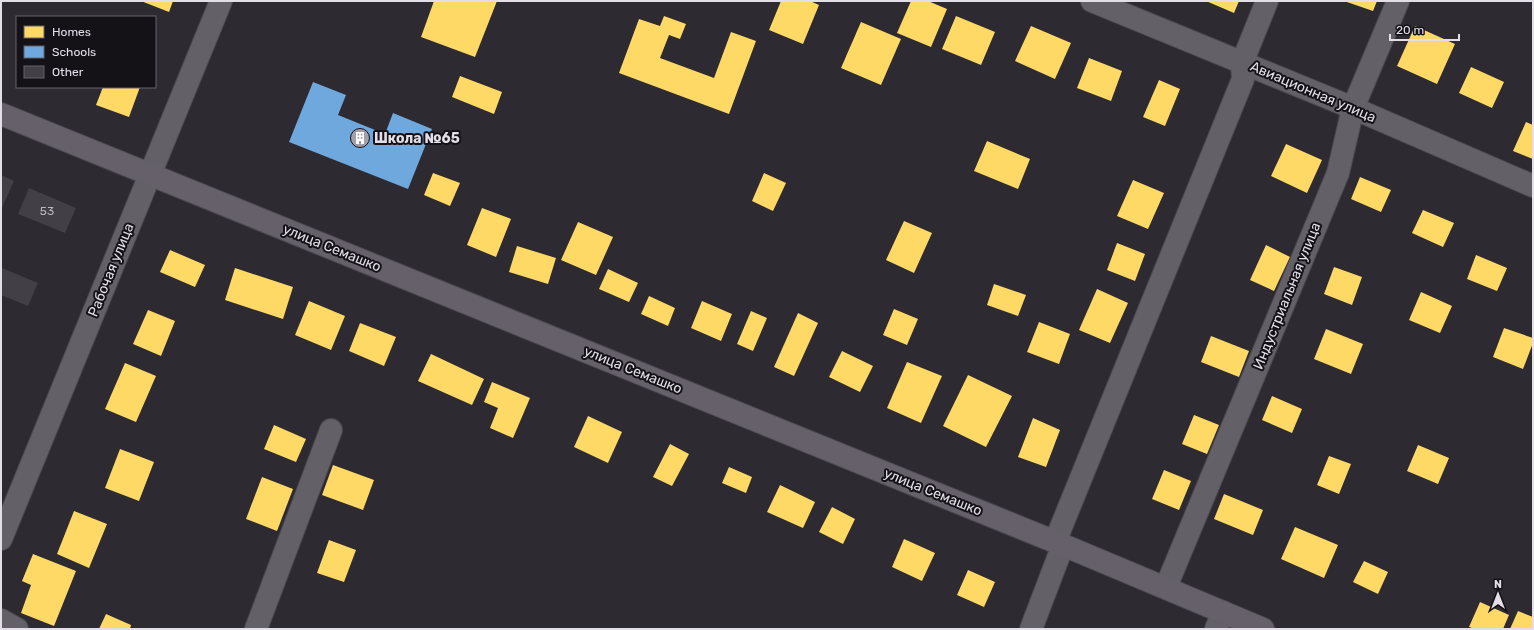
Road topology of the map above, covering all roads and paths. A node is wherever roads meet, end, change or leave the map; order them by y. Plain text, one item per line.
1 (221, 1) edge
2 (1092, 1) edge
3 (1267, 1) edge
4 (1398, 1) edge
5 (1242, 63) junction
6 (1353, 108) junction
7 (1, 114) edge
8 (150, 174) junction
9 (1533, 186) edge
10 (331, 430) dead end
11 (1, 539) edge
12 (1059, 543) junction
13 (1166, 588) junction
14 (1, 620) edge
15 (1220, 620) edge
16 (17, 629) edge
17 (256, 629) edge
18 (1031, 629) edge
19 (1263, 629) edge

1 - 8 street, Рабочая улица
2 - 5 street, Авиационная улица
3 - 5 street
4 - 6 street, Индустриальная улица
5 - 6 street, Авиационная улица
5 - 12 street
6 - 9 street, Авиационная улица
6 - 13 street, Индустриальная улица
7 - 8 main road, улица Семашко
8 - 11 street, Рабочая улица
8 - 12 main road, улица Семашко
10 - 17 street
12 - 13 main road, улица Семашко
12 - 18 street
13 - 15 main road, улица Семашко
14 - 16 street
15 - 19 main road, улица Семашко

